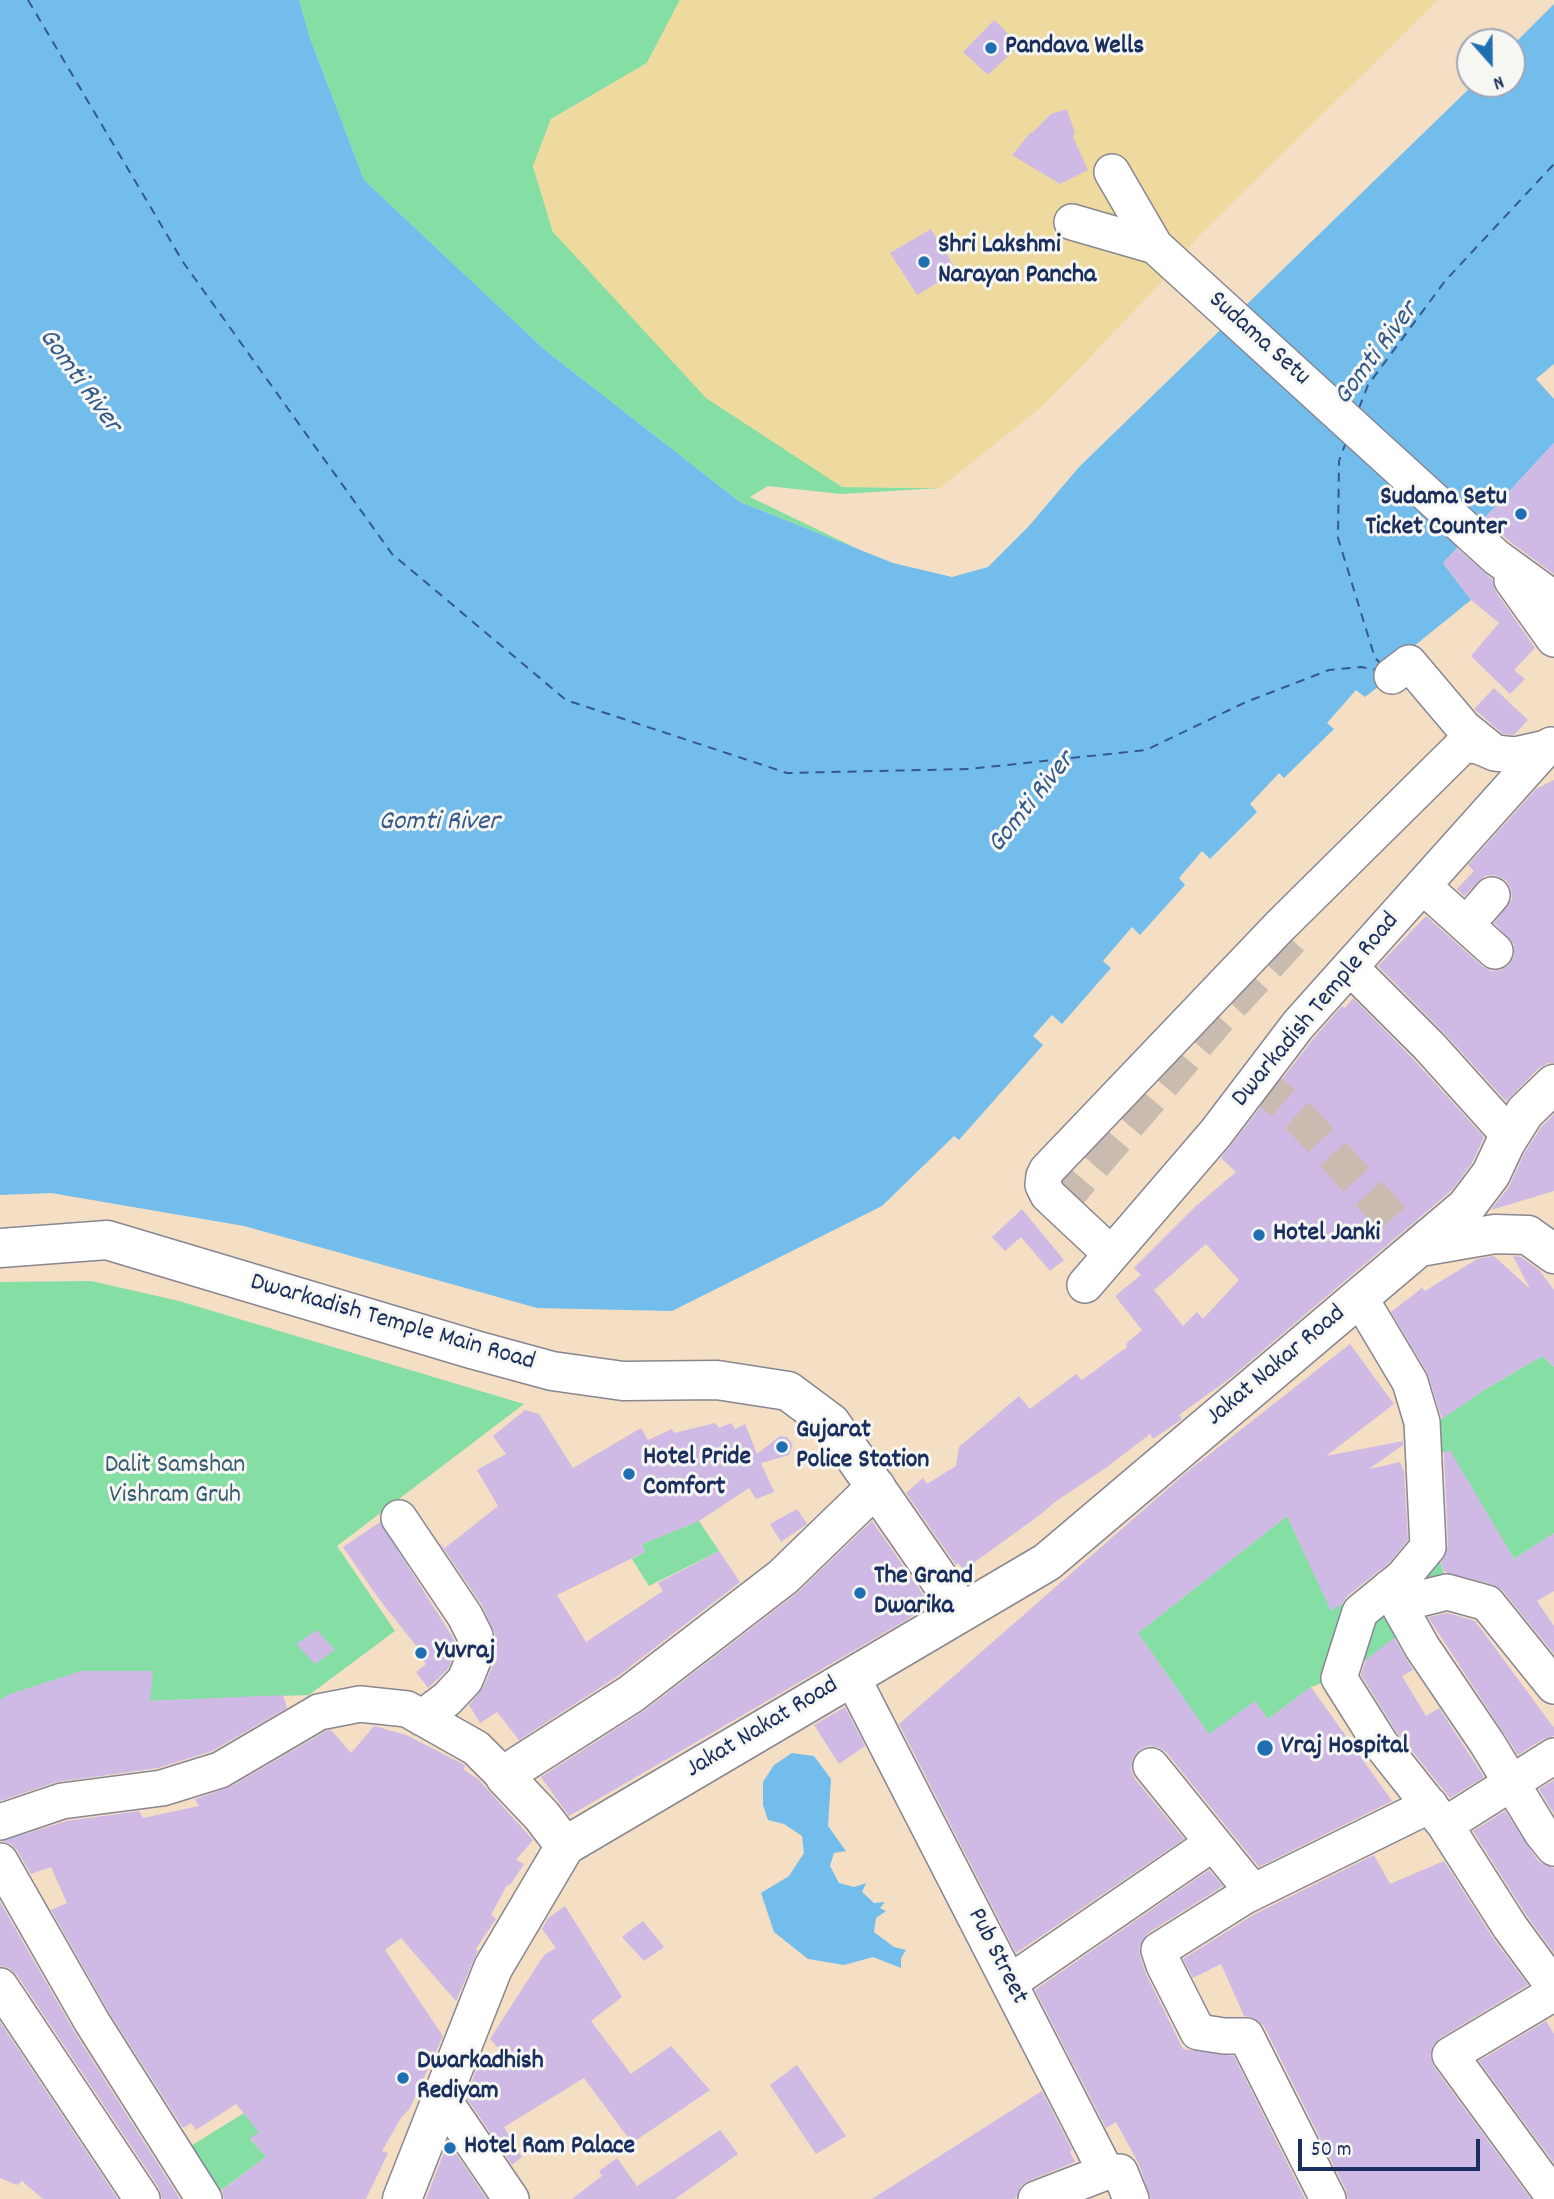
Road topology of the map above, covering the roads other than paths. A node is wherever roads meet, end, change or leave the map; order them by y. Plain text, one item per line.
1 (1112, 172) dead end
2 (1072, 222) dead end
3 (1165, 256) junction
4 (1496, 557) junction
5 (1554, 599) edge
6 (1554, 639) edge
7 (1392, 676) dead end
8 (1551, 738) edge
9 (1495, 754) junction
10 (1423, 886) junction
11 (1492, 895) dead end
12 (1466, 925) junction
13 (1495, 951) dead end
14 (1350, 967) junction
15 (1554, 1084) edge
16 (1510, 1136) junction
17 (0, 1248) edge
18 (1419, 1248) junction
19 (1111, 1254) junction
20 (1554, 1254) edge
21 (1084, 1285) dead end
22 (1360, 1298) junction
23 (876, 1487) junction
24 (399, 1518) dead end
25 (1389, 1588) junction
26 (962, 1612) junction
27 (852, 1677) junction
28 (1554, 1685) edge
29 (422, 1718) junction
30 (1554, 1756) edge
31 (1151, 1766) dead end
32 (505, 1777) junction
33 (1511, 1782) junction
34 (1437, 1815) junction
35 (0, 1822) edge
36 (1213, 1843) junction
37 (565, 1846) junction
38 (1554, 1848) edge
39 (0, 1861) edge
40 (1253, 1892) junction
41 (1009, 1983) junction
42 (0, 1986) edge
43 (1554, 1987) edge
44 (1554, 1993) edge
45 (11, 2025) edge
46 (443, 2099) junction
47 (1105, 2172) junction
48 (1554, 2197) edge
49 (142, 2199) edge
50 (204, 2199) edge
51 (402, 2199) edge
52 (511, 2199) edge
53 (1036, 2199) edge
54 (1131, 2199) edge
55 (1328, 2199) edge

1 - 3 street
2 - 3 street
3 - 4 street, Sudama Setu
4 - 5 street
4 - 6 street
7 - 9 street
8 - 9 street
8 - 10 street, Dwarkadish Temple Road
9 - 19 street
10 - 12 street
10 - 14 street, Dwarkadish Temple Road
11 - 12 street
12 - 13 street
14 - 16 street
14 - 19 street, Dwarkadish Temple Road
15 - 16 main road, Jakat Nakar Road
16 - 18 main road, Jakat Nakar Road
17 - 23 main road, Dwarkadish Temple Main Road
18 - 20 main road
18 - 22 main road, Jakat Nakar Road
19 - 21 street, Dwarkadish Temple Road
22 - 25 street
22 - 26 main road, Jakat Nakar Road
23 - 26 main road
23 - 32 main road
24 - 29 street
25 - 28 street
25 - 33 street
25 - 34 street
26 - 27 main road, Jakat Nakat Road
27 - 37 main road, Jakat Nakat Road
27 - 41 street, Pub Street
29 - 32 street
29 - 35 street
30 - 33 street
31 - 36 street
32 - 37 main road
33 - 34 street
33 - 38 street
34 - 40 street
34 - 43 street
36 - 40 street
36 - 41 street
37 - 46 main road
39 - 50 street
40 - 55 street
41 - 47 street, Pub Street
42 - 45 street
44 - 48 street
45 - 49 street
46 - 51 main road
46 - 52 street
47 - 53 street
47 - 54 street

